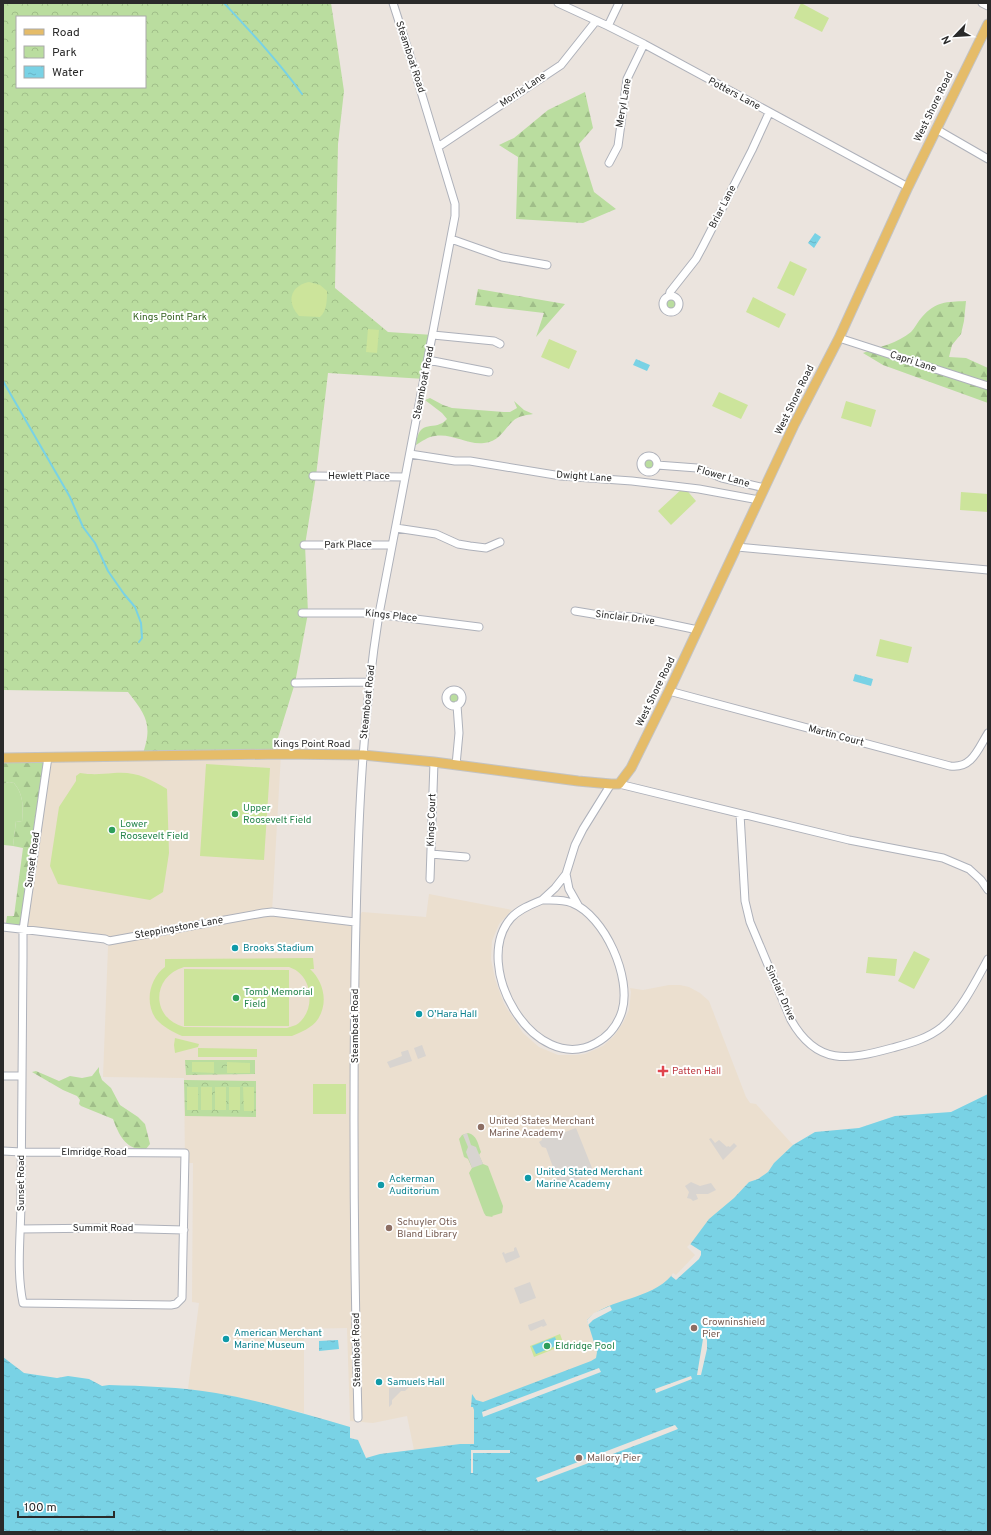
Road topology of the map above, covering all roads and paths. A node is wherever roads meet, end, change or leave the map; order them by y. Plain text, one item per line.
1 (393, 3) edge
2 (558, 3) edge
3 (619, 3) edge
4 (982, 3) edge
5 (988, 6) edge
6 (596, 21) junction
7 (988, 24) edge
8 (608, 26) junction
9 (644, 44) junction
10 (769, 113) junction
11 (936, 129) junction
12 (438, 147) junction
13 (988, 159) edge
14 (609, 164) dead end
15 (908, 187) junction
16 (451, 239) junction
17 (547, 265) dead end
18 (669, 296) dead end
19 (433, 335) junction
20 (839, 338) junction
21 (500, 344) dead end
22 (428, 360) junction
23 (489, 372) dead end
24 (988, 386) edge
25 (410, 454) junction
26 (657, 466) dead end
27 (313, 476) dead end
28 (405, 477) junction
29 (765, 488) junction
30 (759, 500) junction
31 (396, 528) junction
32 (500, 542) dead end
33 (304, 545) dead end
34 (392, 545) junction
35 (737, 548) junction
36 (988, 570) edge
37 (575, 611) dead end
38 (302, 612) dead end
39 (379, 614) junction
40 (479, 627) dead end
41 (698, 630) junction
42 (370, 682) junction
43 (295, 683) dead end
44 (669, 691) junction
45 (456, 705) dead end
46 (988, 733) edge
47 (363, 755) junction
48 (48, 757) junction
49 (3, 758) edge
50 (434, 762) junction
51 (456, 765) junction
52 (615, 784) junction
53 (740, 814) junction
54 (431, 854) junction
55 (466, 857) dead end
56 (566, 874) junction
57 (430, 879) dead end
58 (988, 890) edge
59 (542, 900) junction
60 (578, 906) junction
61 (355, 922) junction
62 (3, 927) edge
63 (24, 930) junction
64 (988, 959) edge
65 (3, 1076) edge
66 (22, 1076) junction
67 (3, 1152) edge
68 (21, 1152) junction
69 (184, 1153) joint
70 (20, 1229) junction
71 (184, 1230) junction
72 (358, 1418) dead end

1 - 12 street, Steamboat Road
2 - 6 street, Potters Lane
3 - 8 street
4 - 5 street
6 - 8 street, Potters Lane
6 - 12 street, Morris Lane
7 - 11 main road, West Shore Road
8 - 9 street, Potters Lane
9 - 10 street, Potters Lane
9 - 14 street, Meryl Lane
10 - 15 street, Potters Lane
10 - 18 street, Briar Lane
11 - 13 street
11 - 15 main road, West Shore Road
12 - 16 street, Steamboat Road
15 - 20 main road, West Shore Road
16 - 17 street
16 - 19 street, Steamboat Road
19 - 21 street
19 - 22 street, Steamboat Road
20 - 24 street, Capri Lane
20 - 29 main road, West Shore Road
22 - 23 street
22 - 25 street, Steamboat Road
25 - 28 street, Steamboat Road
25 - 30 street, Dwight Lane
26 - 29 street, Flower Lane
27 - 28 street, Hewlett Place
28 - 31 street, Steamboat Road
29 - 30 main road, West Shore Road
30 - 35 main road, West Shore Road
31 - 32 street
31 - 34 street, Steamboat Road
33 - 34 street, Park Place
34 - 39 street, Steamboat Road
35 - 36 street
35 - 41 main road, West Shore Road
37 - 41 street, Sinclair Drive
38 - 39 street, Kings Place
39 - 40 street, Kings Place
39 - 42 street, Steamboat Road
41 - 44 main road, West Shore Road
42 - 43 street
42 - 47 street, Steamboat Road
44 - 46 street, Martin Court
44 - 52 main road, West Shore Road
45 - 51 street
47 - 48 main road, Kings Point Road
47 - 50 main road, Kings Point Road
47 - 61 street, Steamboat Road
48 - 49 main road, Kings Point Road
48 - 63 street, Sunset Road
50 - 51 main road, Kings Point Road
50 - 54 street, Kings Court
51 - 52 main road, Kings Point Road
52 - 53 street
52 - 56 street
53 - 58 street
53 - 64 street, Sinclair Drive
54 - 55 street
54 - 57 street, Kings Court
56 - 59 street
56 - 60 street
59 - 60 street
59 - 60 street
61 - 63 street, Steppingstone Lane
61 - 72 street, Steamboat Road
62 - 63 street, Steppingstone Lane
63 - 66 street, Sunset Road
65 - 66 street
66 - 68 street, Sunset Road
67 - 68 street, Elmridge Road
68 - 69 street, Elmridge Road
68 - 70 street, Sunset Road
69 - 71 street, Sunset Road
70 - 71 street, Summit Road
70 - 71 street, Sunset Road

